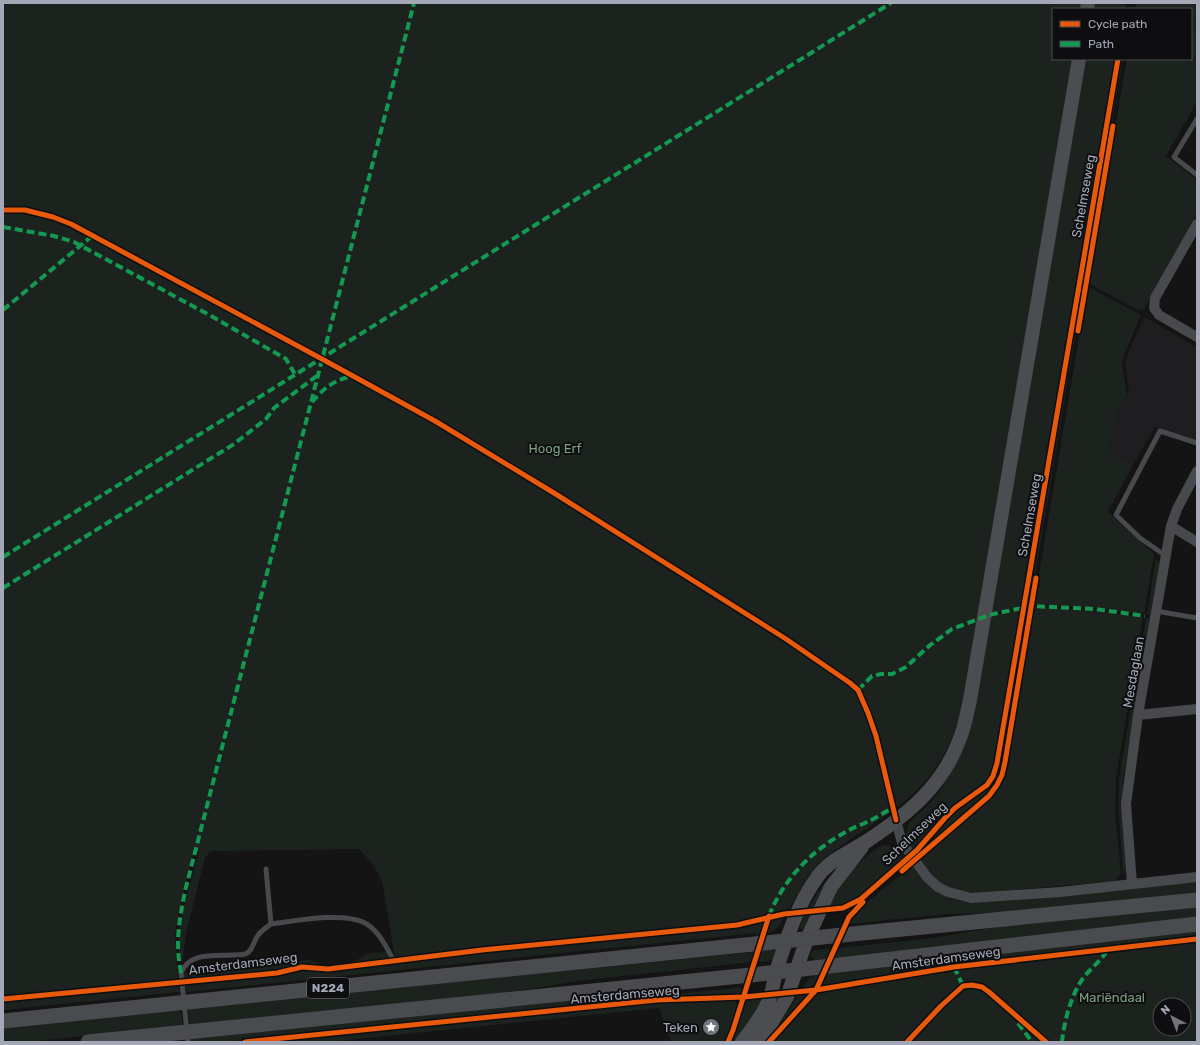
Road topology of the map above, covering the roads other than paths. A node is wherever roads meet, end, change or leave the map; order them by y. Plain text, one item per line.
1 (1079, 60) edge
2 (1197, 119) edge
3 (1197, 175) edge
4 (1197, 224) edge
5 (1197, 337) edge
6 (1197, 443) edge
7 (1197, 471) edge
8 (1171, 526) junction
9 (1197, 542) edge
10 (1166, 556) junction
11 (1156, 611) junction
12 (1197, 618) edge
13 (1197, 709) edge
14 (1138, 715) junction
15 (896, 820) junction
16 (866, 842) junction
17 (266, 868) dead end
18 (1197, 877) edge
19 (1132, 884) junction
20 (1197, 900) edge
21 (270, 924) junction
22 (1197, 924) edge
23 (807, 939) junction
24 (786, 941) junction
25 (393, 960) dead end
26 (796, 970) junction
27 (776, 972) junction
28 (184, 1003) junction
29 (3, 1021) edge
30 (187, 1037) edge
31 (88, 1042) edge
32 (742, 1042) edge
33 (756, 1042) edge

1 - 15 main road, Schelmseweg
2 - 3 lane
4 - 5 street
6 - 10 lane
7 - 8 street, Mesdaglaan
8 - 9 street
8 - 10 street, Mesdaglaan
10 - 11 street, Mesdaglaan
11 - 12 lane
11 - 14 street, Mesdaglaan
13 - 14 street
14 - 19 street, Mesdaglaan
15 - 16 main road, Schelmseweg
15 - 19 street
16 - 23 main road, Schelmseweg
16 - 24 main road, Schelmseweg
17 - 21 lane
18 - 19 street
20 - 23 main road
21 - 25 lane
21 - 28 lane
22 - 26 main road, Amsterdamseweg
23 - 24 main road
23 - 26 main road, Schelmseweg
24 - 27 main road, Schelmseweg
24 - 28 main road, N224
26 - 27 main road, Amsterdamseweg
26 - 33 main road, Schelmseweg
27 - 30 main road, Amsterdamseweg / N224
27 - 32 main road, Schelmseweg
28 - 29 main road, N224
28 - 30 lane
30 - 31 main road, Amsterdamseweg / N224

